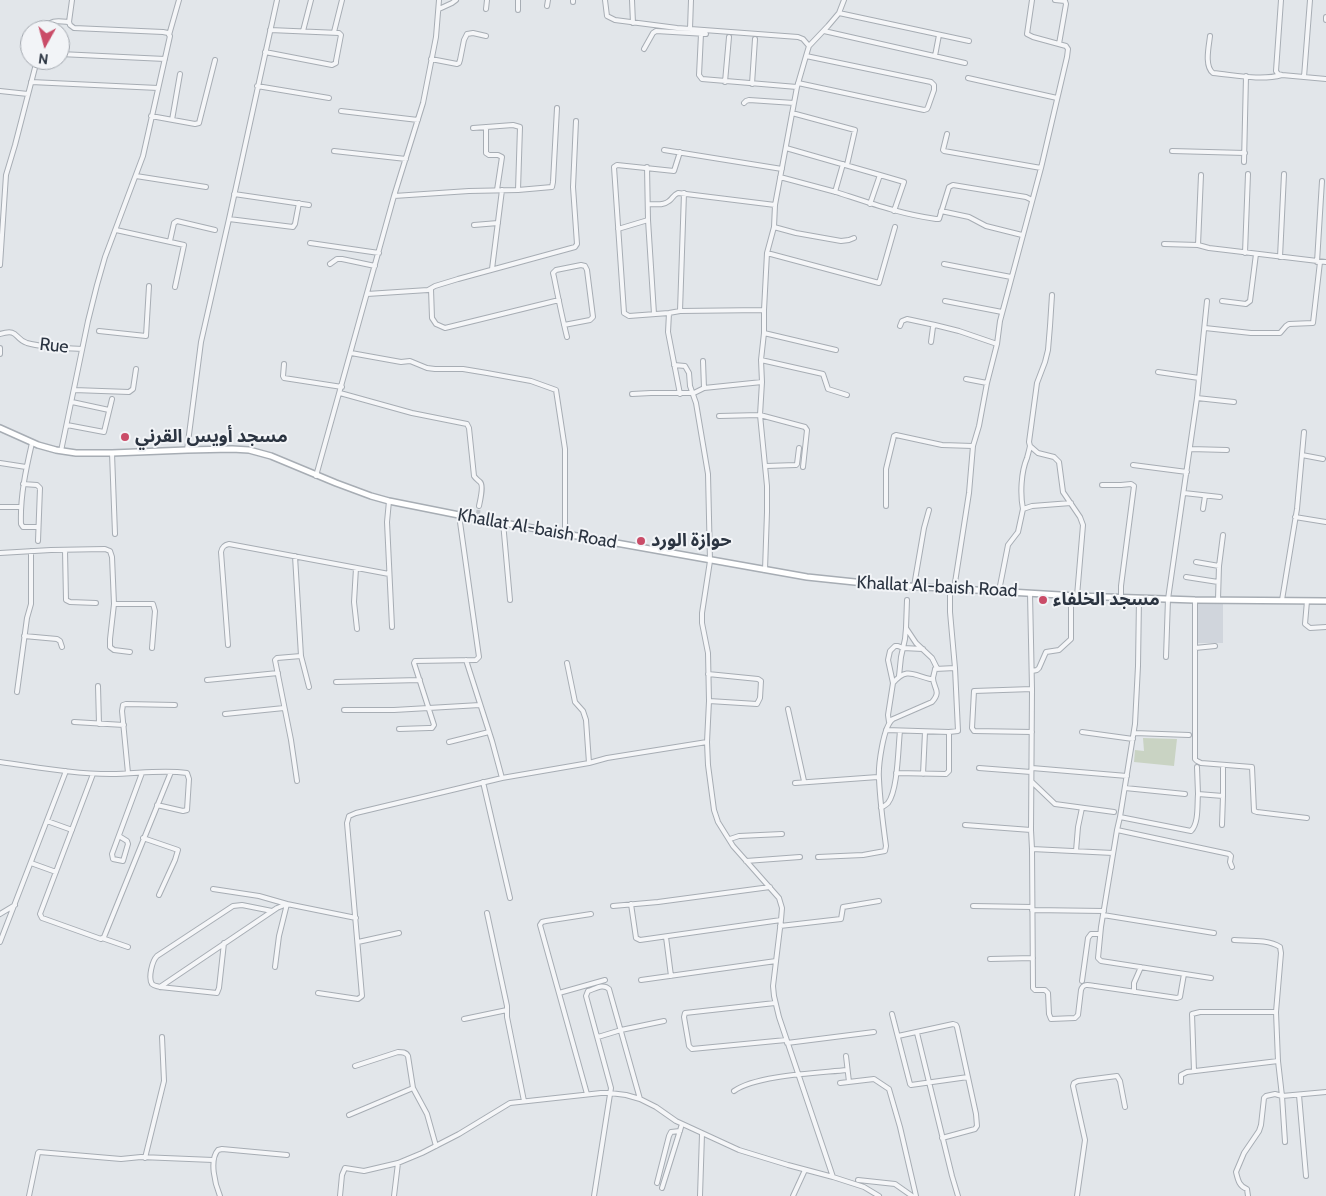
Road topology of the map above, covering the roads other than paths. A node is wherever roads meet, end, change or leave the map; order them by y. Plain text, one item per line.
1 (72, 0) edge
2 (179, 0) edge
3 (276, 0) edge
4 (311, 0) edge
5 (342, 0) edge
6 (439, 0) edge
7 (456, 0) edge
8 (486, 0) edge
9 (518, 0) edge
10 (548, 0) edge
11 (605, 0) edge
12 (632, 0) edge
13 (691, 0) edge
14 (844, 0) edge
15 (1032, 0) edge
16 (1055, 0) edge
17 (1281, 0) edge
18 (1310, 0) edge
19 (547, 6) dead end
20 (438, 9) junction
21 (486, 9) dead end
22 (518, 10) dead end
23 (839, 13) junction
24 (69, 20) edge
25 (633, 23) junction
26 (70, 25) edge
27 (690, 29) junction
28 (270, 30) junction
29 (303, 31) junction
30 (824, 31) junction
31 (334, 32) junction
32 (701, 34) junction
33 (706, 34) dead end
34 (170, 35) junction
35 (939, 35) junction
36 (486, 36) dead end
37 (1210, 36) dead end
38 (729, 37) dead end
39 (755, 39) dead end
40 (969, 41) dead end
41 (1059, 44) junction
42 (809, 46) junction
43 (644, 49) dead end
44 (265, 52) junction
45 (70, 54) edge
46 (806, 56) junction
47 (935, 56) junction
48 (165, 59) junction
49 (431, 59) junction
50 (215, 60) dead end
51 (965, 63) dead end
52 (34, 70) edge
53 (180, 74) dead end
54 (1282, 75) junction
55 (1246, 76) junction
56 (1304, 77) junction
57 (968, 78) dead end
58 (1326, 79) edge
59 (31, 82) junction
60 (725, 82) junction
61 (752, 84) junction
62 (797, 85) junction
63 (257, 86) junction
64 (158, 88) junction
65 (0, 91) edge
66 (28, 94) junction
67 (329, 98) dead end
68 (1057, 98) junction
69 (744, 104) dead end
70 (794, 104) junction
71 (557, 108) dead end
72 (341, 111) dead end
73 (792, 113) junction
74 (151, 116) junction
75 (172, 120) junction
76 (418, 120) junction
77 (576, 121) dead end
78 (486, 127) junction
79 (472, 128) dead end
80 (947, 134) dead end
81 (786, 148) junction
82 (664, 150) dead end
83 (334, 151) dead end
84 (1172, 151) dead end
85 (680, 152) junction
86 (1245, 153) junction
87 (406, 159) junction
88 (1244, 162) dead end
89 (845, 165) junction
90 (647, 167) junction
91 (1041, 168) junction
92 (782, 169) junction
93 (1201, 174) dead end
94 (1248, 174) dead end
95 (1284, 174) dead end
96 (880, 175) junction
97 (136, 176) junction
98 (780, 178) junction
99 (1322, 181) dead end
100 (206, 187) dead end
101 (497, 190) junction
102 (502, 190) junction
103 (518, 190) junction
104 (835, 192) junction
105 (684, 193) junction
106 (234, 194) junction
107 (394, 196) junction
108 (1032, 200) junction
109 (299, 203) junction
110 (648, 204) junction
111 (775, 204) junction
112 (870, 204) junction
113 (310, 205) dead end
114 (894, 210) junction
115 (942, 211) junction
116 (229, 219) junction
117 (648, 220) junction
118 (498, 223) junction
119 (474, 225) dead end
120 (774, 227) junction
121 (895, 227) dead end
122 (618, 229) junction
123 (116, 230) junction
124 (215, 230) dead end
125 (1022, 235) junction
126 (854, 238) dead end
127 (170, 241) junction
128 (310, 243) dead end
129 (1164, 244) dead end
130 (1198, 245) junction
131 (379, 252) junction
132 (1245, 252) junction
133 (767, 253) junction
134 (1256, 254) junction
135 (1280, 257) junction
136 (1319, 262) junction
137 (1326, 262) edge
138 (330, 264) dead end
139 (944, 264) dead end
140 (0, 265) edge
141 (375, 266) junction
142 (492, 269) junction
143 (1011, 278) junction
144 (149, 286) dead end
145 (175, 287) dead end
146 (431, 289) junction
147 (367, 294) junction
148 (1052, 295) dead end
149 (559, 300) junction
150 (946, 301) dead end
151 (1207, 301) dead end
152 (1222, 301) dead end
153 (764, 310) junction
154 (680, 311) junction
155 (1002, 312) junction
156 (669, 313) junction
157 (654, 314) junction
158 (564, 325) junction
159 (935, 325) junction
160 (900, 326) dead end
161 (1205, 328) junction
162 (99, 331) dead end
163 (764, 333) junction
164 (0, 334) edge
165 (567, 337) dead end
166 (931, 342) dead end
167 (997, 344) junction
168 (0, 348) edge
169 (82, 349) junction
170 (836, 350) dead end
171 (351, 353) junction
172 (0, 354) edge
173 (703, 360) dead end
174 (761, 360) junction
175 (284, 364) dead end
176 (674, 365) junction
177 (136, 369) dead end
178 (1158, 372) dead end
179 (1199, 378) junction
180 (966, 379) dead end
181 (762, 382) junction
182 (987, 383) junction
183 (342, 387) junction
184 (704, 388) junction
185 (74, 390) junction
186 (340, 393) junction
187 (694, 393) junction
188 (632, 394) dead end
189 (680, 394) junction
190 (847, 395) dead end
191 (1197, 398) junction
192 (112, 399) dead end
193 (72, 402) junction
194 (1234, 402) dead end
195 (109, 410) junction
196 (760, 415) junction
197 (719, 416) dead end
198 (67, 425) junction
199 (0, 428) edge
200 (1304, 432) dead end
201 (32, 443) junction
202 (973, 446) junction
203 (1030, 446) junction
204 (799, 448) dead end
205 (187, 450) junction
206 (1190, 450) junction
207 (1227, 450) dead end
208 (62, 451) junction
209 (112, 453) junction
210 (1302, 455) junction
211 (1323, 459) dead end
212 (0, 463) edge
213 (1133, 465) dead end
214 (766, 466) junction
215 (26, 467) junction
216 (803, 467) dead end
217 (1187, 472) junction
218 (316, 476) junction
219 (23, 484) junction
220 (1102, 485) dead end
221 (1184, 493) junction
222 (1205, 496) junction
223 (1220, 497) dead end
224 (389, 501) junction
225 (1072, 503) junction
226 (479, 506) tunnel mouth
227 (886, 506) dead end
228 (0, 507) edge
229 (20, 507) junction
230 (1023, 509) junction
231 (1203, 509) dead end
232 (929, 510) dead end
233 (459, 515) junction
234 (1295, 517) junction
235 (503, 522) junction
236 (1326, 522) edge
237 (38, 527) junction
238 (114, 534) dead end
239 (565, 534) junction
240 (1223, 535) dead end
241 (38, 541) dead end
242 (65, 550) junction
243 (31, 551) junction
244 (0, 553) edge
245 (295, 556) junction
246 (710, 561) junction
247 (1196, 562) dead end
248 (1219, 566) junction
249 (356, 568) junction
250 (764, 570) junction
251 (389, 574) junction
252 (1186, 577) dead end
253 (1218, 582) junction
254 (914, 586) junction
255 (952, 589) junction
256 (999, 591) junction
257 (1030, 592) junction
258 (1077, 596) junction
259 (1121, 598) junction
260 (1139, 598) junction
261 (1168, 599) junction
262 (1218, 599) junction
263 (510, 600) dead end
264 (907, 600) dead end
265 (1195, 600) junction
266 (1282, 600) junction
267 (1307, 601) junction
268 (1326, 601) edge
269 (96, 603) dead end
270 (114, 604) junction
271 (392, 627) dead end
272 (1326, 627) edge
273 (906, 628) junction
274 (357, 629) dead end
275 (24, 636) junction
276 (228, 645) dead end
277 (1215, 646) dead end
278 (62, 647) dead end
279 (152, 648) dead end
280 (903, 648) junction
281 (1195, 648) junction
282 (923, 650) junction
283 (130, 652) dead end
284 (302, 656) junction
285 (1166, 657) dead end
286 (466, 660) junction
287 (567, 663) dead end
288 (937, 668) junction
289 (955, 668) junction
290 (1032, 670) junction
291 (278, 673) junction
292 (708, 674) junction
293 (899, 676) junction
294 (933, 678) junction
295 (207, 680) dead end
296 (420, 680) junction
297 (336, 682) dead end
298 (894, 683) junction
299 (98, 686) dead end
300 (309, 687) dead end
301 (1032, 689) junction
302 (17, 692) dead end
303 (709, 701) junction
304 (175, 705) dead end
305 (480, 705) junction
306 (284, 708) junction
307 (428, 708) junction
308 (788, 709) dead end
309 (344, 710) dead end
310 (225, 714) dead end
311 (74, 722) dead end
312 (889, 722) junction
313 (99, 724) junction
314 (124, 725) junction
315 (399, 729) dead end
316 (886, 730) junction
317 (900, 731) junction
318 (489, 732) junction
319 (925, 732) junction
320 (949, 732) junction
321 (1032, 732) junction
322 (1082, 732) dead end
323 (1134, 733) junction
324 (1189, 735) dead end
325 (1133, 739) junction
326 (449, 742) dead end
327 (707, 742) junction
328 (0, 762) edge
329 (588, 763) junction
330 (1197, 767) dead end
331 (979, 768) dead end
332 (1223, 768) dead end
333 (1031, 770) junction
334 (66, 771) junction
335 (171, 772) junction
336 (128, 773) junction
337 (142, 773) junction
338 (896, 773) junction
339 (92, 774) junction
340 (923, 774) junction
341 (1127, 776) junction
342 (878, 777) junction
343 (502, 778) junction
344 (297, 780) dead end
345 (804, 781) junction
346 (483, 782) junction
347 (794, 782) dead end
348 (1032, 782) junction
349 (1125, 788) junction
350 (1186, 794) dead end
351 (1198, 794) junction
352 (1223, 796) junction
353 (157, 805) junction
354 (881, 808) junction
355 (1082, 808) junction
356 (1114, 812) dead end
357 (1120, 817) junction
358 (1307, 818) dead end
359 (47, 821) junction
360 (965, 825) dead end
361 (1222, 825) dead end
362 (72, 830) junction
363 (1030, 830) junction
364 (1118, 830) junction
365 (782, 834) dead end
366 (119, 836) junction
367 (143, 838) junction
368 (730, 839) junction
369 (1032, 850) junction
370 (1076, 851) junction
371 (1113, 853) junction
372 (800, 856) dead end
373 (818, 857) dead end
374 (746, 861) junction
375 (31, 862) junction
376 (1232, 867) dead end
377 (56, 872) junction
378 (770, 886) junction
379 (213, 889) dead end
380 (159, 895) dead end
381 (510, 898) dead end
382 (879, 901) dead end
383 (287, 904) junction
384 (631, 904) junction
385 (14, 905) junction
386 (613, 906) dead end
387 (973, 906) dead end
388 (1032, 908) junction
389 (272, 911) junction
390 (487, 913) dead end
391 (1103, 913) junction
392 (0, 914) edge
393 (591, 914) dead end
394 (356, 918) junction
395 (781, 920) junction
396 (780, 926) junction
397 (399, 934) dead end
398 (1100, 934) junction
399 (1214, 934) dead end
400 (666, 937) junction
401 (102, 938) junction
402 (1234, 940) dead end
403 (0, 942) edge
404 (358, 942) junction
405 (224, 943) junction
406 (128, 947) dead end
407 (1033, 958) junction
408 (990, 959) dead end
409 (776, 961) junction
410 (275, 967) dead end
411 (1141, 967) junction
412 (1184, 974) junction
413 (672, 976) junction
414 (1211, 978) dead end
415 (605, 980) dead end
416 (641, 980) dead end
417 (1082, 981) dead end
418 (160, 987) junction
419 (558, 992) junction
420 (1134, 992) junction
421 (318, 993) dead end
422 (775, 1003) junction
423 (507, 1010) junction
424 (1276, 1012) junction
425 (892, 1014) dead end
426 (464, 1019) dead end
427 (664, 1021) dead end
428 (621, 1030) junction
429 (874, 1032) dead end
430 (917, 1033) junction
431 (898, 1036) junction
432 (162, 1037) dead end
433 (598, 1037) junction
434 (787, 1041) junction
435 (846, 1056) dead end
436 (1278, 1061) junction
437 (355, 1066) dead end
438 (847, 1070) junction
439 (1194, 1071) junction
440 (798, 1075) junction
441 (968, 1077) junction
442 (840, 1082) dead end
443 (849, 1082) junction
444 (1181, 1082) dead end
445 (929, 1083) junction
446 (413, 1088) junction
447 (734, 1092) dead end
448 (1326, 1092) edge
449 (610, 1093) junction
450 (587, 1094) junction
451 (1299, 1095) junction
452 (1282, 1096) junction
453 (640, 1099) junction
454 (524, 1101) junction
455 (1125, 1107) dead end
456 (349, 1115) dead end
457 (682, 1124) junction
458 (680, 1130) junction
459 (702, 1134) junction
460 (942, 1138) junction
461 (1285, 1142) dead end
462 (436, 1146) junction
463 (287, 1155) dead end
464 (145, 1158) junction
465 (213, 1160) junction
466 (398, 1163) junction
467 (805, 1170) junction
468 (1306, 1176) dead end
469 (833, 1177) junction
470 (858, 1180) dead end
471 (657, 1182) dead end
472 (662, 1188) dead end
473 (29, 1196) edge
474 (220, 1196) edge
475 (340, 1196) edge
476 (394, 1196) edge
477 (594, 1196) edge
478 (700, 1196) edge
479 (793, 1196) edge
480 (879, 1196) edge
481 (912, 1196) edge
482 (916, 1196) edge
483 (958, 1196) edge
484 (1077, 1196) edge
485 (1248, 1196) edge

1 - 24 street
2 - 34 street
3 - 28 street
4 - 29 street
5 - 31 street
6 - 20 street
7 - 20 street
8 - 21 street
9 - 22 street
10 - 19 street
11 - 25 street
12 - 25 street
13 - 27 street
14 - 23 street
15 - 41 street
16 - 41 street
17 - 54 street
18 - 56 street
20 - 49 street
23 - 30 street
23 - 35 street
25 - 27 street
26 - 34 street
27 - 42 street
28 - 29 street
28 - 44 street
29 - 31 street
30 - 42 street
30 - 47 street
31 - 44 street
32 - 33 street
32 - 43 street
32 - 60 street
34 - 48 street
35 - 40 street
35 - 47 street
36 - 49 street
37 - 55 street
38 - 60 street
39 - 61 street
41 - 68 street
42 - 46 street
44 - 63 street
45 - 48 street
46 - 62 street
46 - 62 street
47 - 51 street
48 - 64 street
49 - 76 street
50 - 75 street
52 - 59 street
53 - 75 street
54 - 55 street
54 - 56 street
55 - 86 street
56 - 58 street
57 - 68 street
59 - 64 street
59 - 66 street
60 - 61 street
61 - 62 street
62 - 70 street
63 - 67 street
63 - 106 street
64 - 74 street
65 - 66 street
66 - 140 street
68 - 91 street
69 - 70 street
70 - 73 street
71 - 103 street
72 - 76 street
73 - 81 street
73 - 89 street
74 - 75 street
74 - 97 street
76 - 87 street
77 - 142 street
78 - 79 street
78 - 101 street
78 - 103 street
80 - 91 street
81 - 89 street
81 - 92 street
82 - 85 street
83 - 87 street
84 - 86 street
85 - 90 street
85 - 92 street
86 - 88 street
87 - 107 street
89 - 96 street
89 - 104 street
90 - 110 street
90 - 122 street
91 - 108 street
92 - 98 street
93 - 130 street
94 - 132 street
95 - 135 street
96 - 112 street
96 - 114 street
97 - 100 street
97 - 123 street
98 - 104 street
98 - 111 street
99 - 136 street
101 - 102 street
101 - 107 street
102 - 103 street
102 - 118 street
104 - 112 street
105 - 110 street
105 - 111 street
105 - 154 street
106 - 109 street
106 - 116 street
107 - 131 street
108 - 115 street
108 - 125 street
109 - 113 street
109 - 116 street
110 - 117 street
111 - 120 street
112 - 114 street
114 - 115 street
115 - 125 street
116 - 205 street
117 - 122 street
117 - 157 street
118 - 119 street
118 - 142 street
120 - 126 street
120 - 133 street
121 - 133 street
122 - 157 street
123 - 127 street
123 - 169 street
124 - 127 street
125 - 143 street
127 - 145 street
128 - 131 street
129 - 130 street
130 - 132 street
131 - 141 street
132 - 134 street
133 - 153 street
134 - 135 street
134 - 152 street
135 - 136 street
136 - 137 street
136 - 161 street
138 - 141 street
139 - 143 street
141 - 147 street
142 - 146 street
143 - 155 street
144 - 162 street
146 - 147 street
146 - 149 street
147 - 171 street
148 - 203 street
149 - 158 street
149 - 158 street
150 - 155 street
151 - 161 street
153 - 154 street
153 - 163 street
154 - 156 street
155 - 167 street
156 - 157 street
156 - 176 street
158 - 165 street
159 - 160 street
159 - 166 street
159 - 167 street
161 - 179 street
163 - 170 street
163 - 174 street
164 - 169 street, Rue
167 - 182 street
168 - 172 street
169 - 185 street
171 - 183 street
171 - 239 street
173 - 184 street
174 - 181 street
174 - 190 street
175 - 183 street
176 - 187 street
176 - 189 street
177 - 185 street
178 - 179 street
179 - 191 street
180 - 182 street
181 - 184 street
181 - 196 street
182 - 202 street
183 - 186 street
184 - 187 street
185 - 193 street
186 - 218 street
186 - 226 street
187 - 189 street
187 - 246 street
188 - 189 street
191 - 194 street
191 - 206 street
192 - 195 street
193 - 195 street
193 - 198 street
195 - 198 street
196 - 197 street
196 - 214 street
196 - 216 street
198 - 208 street
199 - 201 street, Khallat Al-baish Road
200 - 210 street
201 - 208 street, Khallat Al-baish Road
201 - 215 street
202 - 227 street
202 - 255 street
203 - 225 street
203 - 230 street
204 - 214 street
205 - 209 street, Khallat Al-baish Road
205 - 218 street, Khallat Al-baish Road
206 - 207 street
206 - 217 street
208 - 209 street, Khallat Al-baish Road
209 - 238 street
210 - 211 street
210 - 234 street
212 - 215 street
213 - 217 street
214 - 250 street
215 - 219 street
217 - 221 street
218 - 224 street, Khallat Al-baish Road
219 - 229 street
219 - 237 street
220 - 259 street
221 - 222 street
221 - 261 street
222 - 223 street
222 - 231 street
224 - 233 street, Khallat Al-baish Road
224 - 251 street
225 - 230 street
225 - 258 street
228 - 229 street
229 - 237 street
230 - 256 street
232 - 254 street
233 - 235 street, Khallat Al-baish Road
233 - 286 street
234 - 236 street
234 - 266 street
235 - 239 street, Khallat Al-baish Road
235 - 263 street
237 - 241 street
239 - 246 street, Khallat Al-baish Road
240 - 248 street
242 - 243 street
242 - 269 street
242 - 270 street
243 - 244 street
243 - 275 street
245 - 249 street
245 - 276 street
245 - 284 street
246 - 250 street, Khallat Al-baish Road
246 - 292 street
247 - 248 street
248 - 253 street
249 - 251 street
249 - 274 street
250 - 254 street, Khallat Al-baish Road
251 - 271 street
252 - 253 street
253 - 262 street
254 - 255 street, Khallat Al-baish Road
255 - 256 street, Khallat Al-baish Road
255 - 289 street
256 - 257 street, Khallat Al-baish Road
257 - 258 street, Khallat Al-baish Road
257 - 290 street
258 - 259 street, Khallat Al-baish Road
258 - 290 street
259 - 260 street, Khallat Al-baish Road
260 - 261 street, Khallat Al-baish Road
260 - 323 street
261 - 265 street, Khallat Al-baish Road
261 - 285 street
262 - 265 street, Khallat Al-baish Road
262 - 266 street, Khallat Al-baish Road
264 - 273 street
265 - 281 street
266 - 267 street, Khallat Al-baish Road
267 - 268 street, Khallat Al-baish Road
267 - 272 street
270 - 279 street
270 - 283 street
273 - 280 street
273 - 282 street
275 - 278 street
275 - 302 street
277 - 281 street
280 - 282 street
280 - 293 street
280 - 298 street
281 - 358 street
282 - 288 street
284 - 291 street
284 - 300 street
286 - 296 street
286 - 305 street
287 - 329 street
288 - 289 street
288 - 294 street
289 - 320 street
290 - 301 street
291 - 295 street
291 - 306 street
292 - 303 street
292 - 303 street
293 - 294 street
293 - 298 street
294 - 312 street
296 - 297 street
296 - 307 street
298 - 312 street
299 - 313 street
301 - 321 street
301 - 321 street
303 - 327 street
304 - 314 street
305 - 307 street
305 - 318 street
306 - 310 street
306 - 344 street
307 - 309 street
307 - 315 street
308 - 345 street
311 - 313 street
312 - 316 street
313 - 314 street
314 - 336 street
316 - 317 street
316 - 342 street
317 - 319 street
317 - 338 street
318 - 326 street
318 - 343 street
319 - 320 street
319 - 340 street
320 - 340 street
321 - 333 street
322 - 325 street
323 - 324 street
323 - 325 street
325 - 341 street
327 - 329 street
327 - 368 street
328 - 334 street
329 - 343 street
330 - 351 street
331 - 333 street
332 - 352 street
333 - 341 street
333 - 348 street
334 - 339 street
334 - 359 street
335 - 337 street
335 - 353 street
335 - 353 street
336 - 337 street
336 - 339 street
337 - 366 street
338 - 340 street
338 - 354 street
339 - 362 street
341 - 349 street
342 - 345 street
342 - 354 street
343 - 346 street
345 - 347 street
346 - 381 street
346 - 394 street
348 - 355 street
348 - 363 street
349 - 350 street
349 - 357 street
351 - 352 street
351 - 357 street
352 - 361 street
353 - 367 street
354 - 373 street
355 - 356 street
355 - 370 street
357 - 364 street
359 - 362 street
359 - 375 street
360 - 363 street
362 - 377 street
363 - 369 street
364 - 371 street
364 - 376 street
365 - 368 street
366 - 366 street
367 - 380 street
367 - 401 street
368 - 374 street
369 - 370 street
369 - 388 street
370 - 371 street
371 - 391 street
372 - 374 street
374 - 378 street
375 - 377 street
375 - 385 street
377 - 401 street
378 - 384 street
378 - 395 street
379 - 383 street
382 - 396 street
383 - 389 street
383 - 394 street
383 - 410 street
384 - 386 street
384 - 400 street
385 - 392 street
385 - 403 street
387 - 388 street
388 - 391 street
388 - 407 street
389 - 405 street
389 - 418 street
390 - 423 street
391 - 398 street
391 - 399 street
393 - 419 street
394 - 404 street
395 - 396 street
395 - 400 street
396 - 409 street
397 - 404 street
398 - 411 street
398 - 417 street
400 - 413 street
401 - 406 street
402 - 424 street
404 - 421 street
405 - 418 street
405 - 418 street
407 - 408 street
407 - 420 street
409 - 413 street
409 - 422 street
411 - 412 street
411 - 420 street
412 - 414 street
412 - 420 street
413 - 416 street
415 - 419 street
419 - 450 street
422 - 434 street
422 - 434 street
423 - 426 street
423 - 454 street
424 - 436 street
424 - 439 street
425 - 431 street
427 - 428 street
428 - 433 street
428 - 433 street
428 - 453 street
429 - 434 street
430 - 431 street
430 - 441 street
430 - 445 street
431 - 445 street
432 - 464 street
433 - 449 street
434 - 440 street
435 - 438 street
436 - 439 street
436 - 452 street
437 - 446 street
438 - 440 street
438 - 443 street
439 - 444 street
440 - 447 street
440 - 469 street
441 - 445 street
441 - 460 street
442 - 443 street
443 - 482 street
445 - 460 street
446 - 456 street
446 - 462 street
448 - 451 street
449 - 450 street
449 - 453 street
449 - 477 street
450 - 454 street
451 - 452 street
451 - 468 street
452 - 461 street
452 - 485 street
453 - 457 street
454 - 462 street
455 - 484 street
457 - 458 street
457 - 459 street
458 - 471 street
458 - 472 street
459 - 467 street
459 - 478 street
460 - 483 street
462 - 466 street
463 - 465 street
464 - 465 street
464 - 473 street
465 - 474 street
466 - 475 street
466 - 476 street
467 - 469 street
467 - 479 street
469 - 480 street
470 - 481 street

